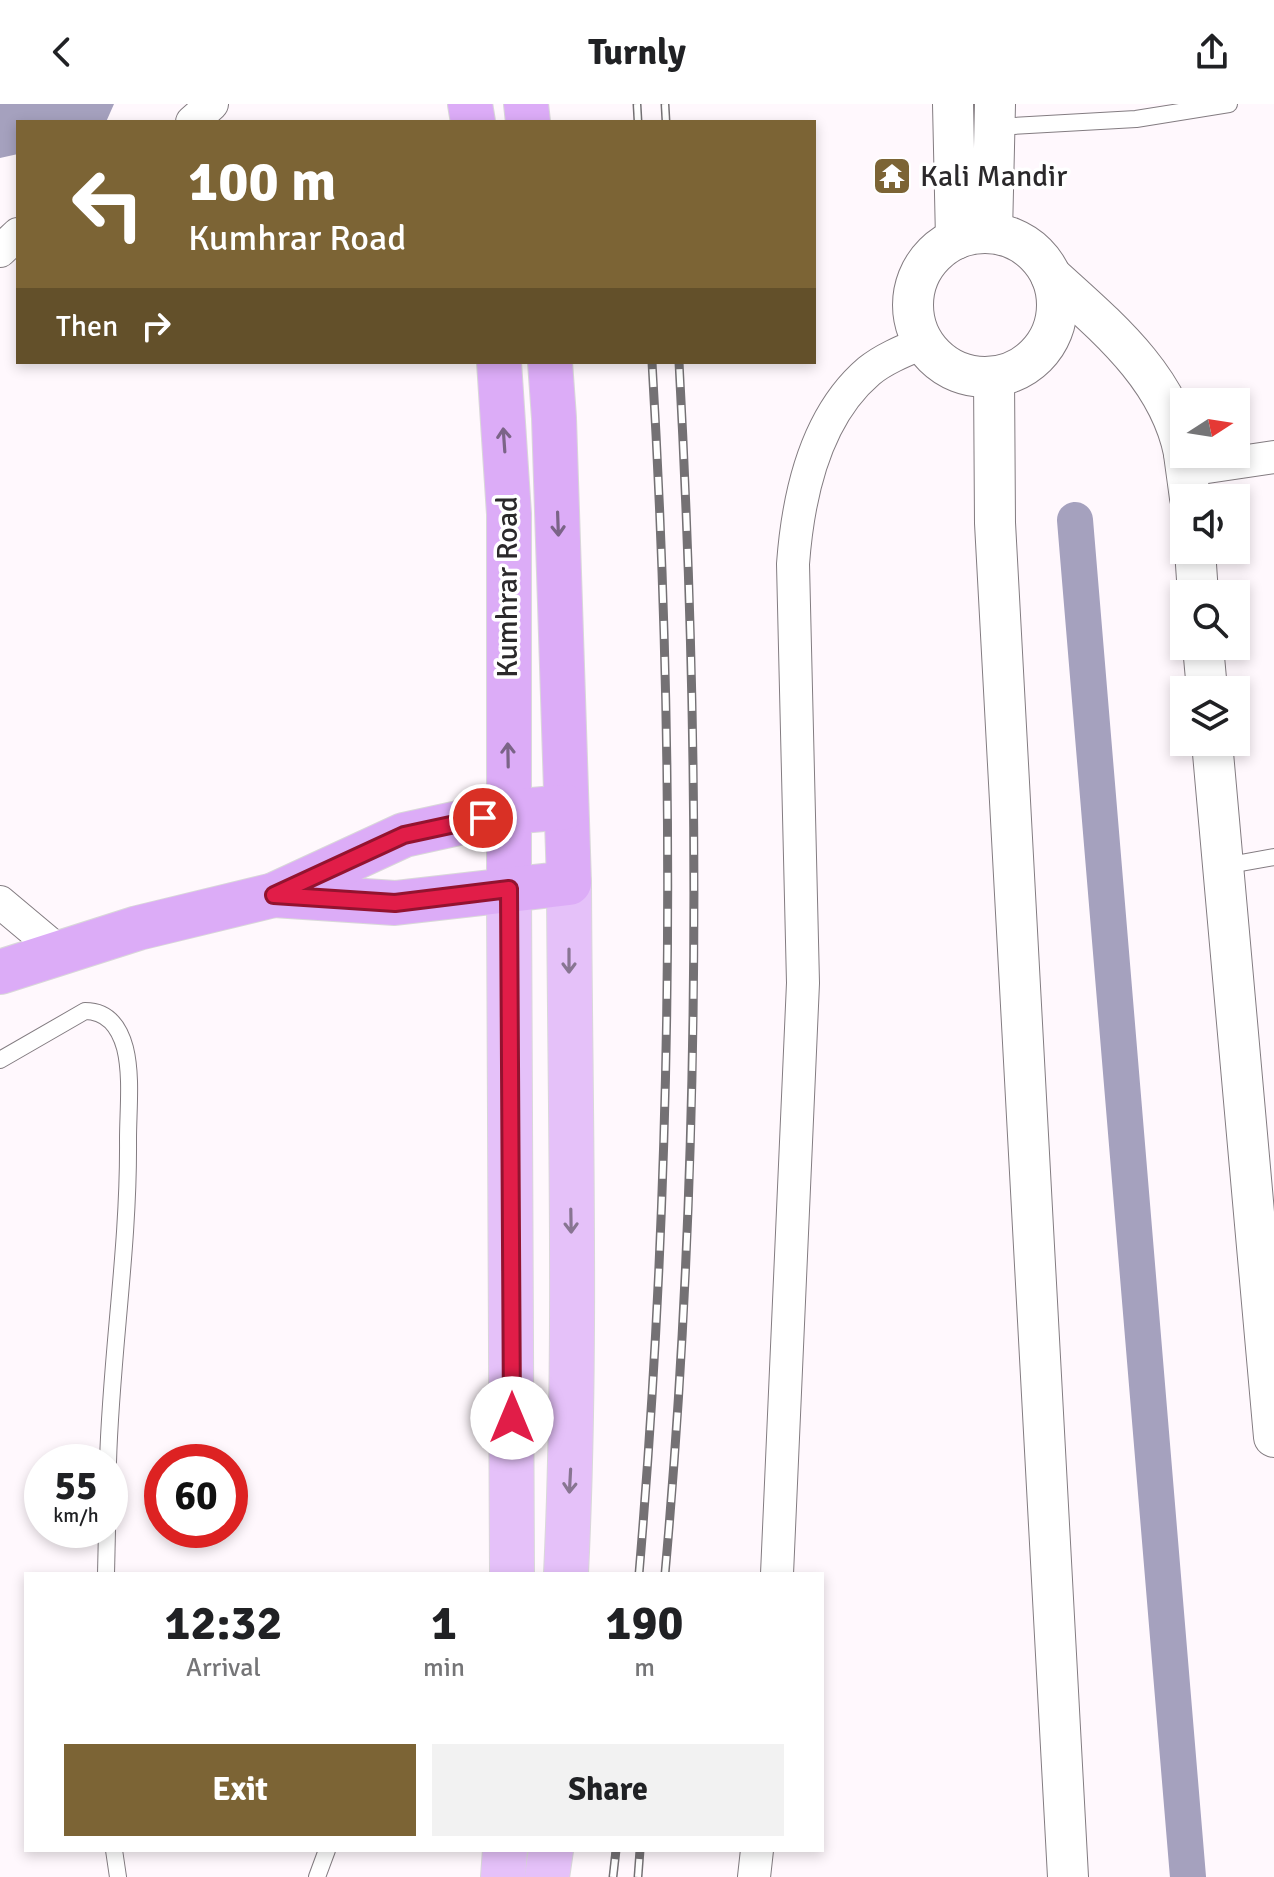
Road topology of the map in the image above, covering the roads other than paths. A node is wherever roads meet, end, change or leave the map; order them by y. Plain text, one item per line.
1 (212, 104) edge
2 (953, 104) edge
3 (1229, 104) edge
4 (996, 115) edge
5 (194, 120) edge
6 (16, 236) edge
7 (974, 236) junction
8 (0, 251) edge
9 (1051, 276) junction
10 (925, 342) junction
11 (499, 364) edge
12 (550, 364) edge
13 (994, 377) junction
14 (1274, 457) edge
15 (1186, 469) edge
16 (1213, 756) edge
17 (566, 807) junction
18 (509, 812) junction
19 (1274, 857) edge
20 (1223, 866) junction
21 (569, 883) junction
22 (509, 889) junction
23 (274, 895) junction
24 (0, 902) edge
25 (62, 954) junction
26 (0, 972) edge
27 (0, 1060) edge
28 (1262, 1182) edge
29 (1274, 1437) edge
30 (109, 1444) edge
31 (107, 1548) edge
32 (106, 1572) edge
33 (512, 1572) edge
34 (566, 1572) edge
35 (777, 1572) edge
36 (114, 1852) edge
37 (326, 1852) edge
38 (505, 1852) edge
39 (551, 1852) edge
40 (757, 1852) edge
41 (118, 1877) edge
42 (317, 1877) edge
43 (503, 1877) edge
44 (547, 1877) edge
45 (754, 1877) edge
46 (1068, 1877) edge

1 - 5 street
2 - 7 street
3 - 4 lane
4 - 7 street
6 - 8 street
7 - 9 street
7 - 10 street
9 - 13 street
9 - 15 street
10 - 13 street
10 - 35 street
18 -> 11 highway, Kumhrar Road
12 -> 17 highway, Kumhrar Road
13 - 46 street
14 - 15 street
16 - 20 street
17 - 18 highway
17 - 21 highway, Kumhrar Road
18 - 22 highway, Kumhrar Road
18 - 23 highway
19 - 20 lane
20 - 28 street
21 - 22 highway
21 -> 34 main road
22 - 23 highway
22 - 33 main road
23 - 25 highway
24 - 25 street
25 - 26 highway
27 - 30 lane
28 - 29 street
31 - 32 lane
36 - 41 lane
37 - 42 lane
38 - 43 main road
39 - 44 main road
40 - 45 street

